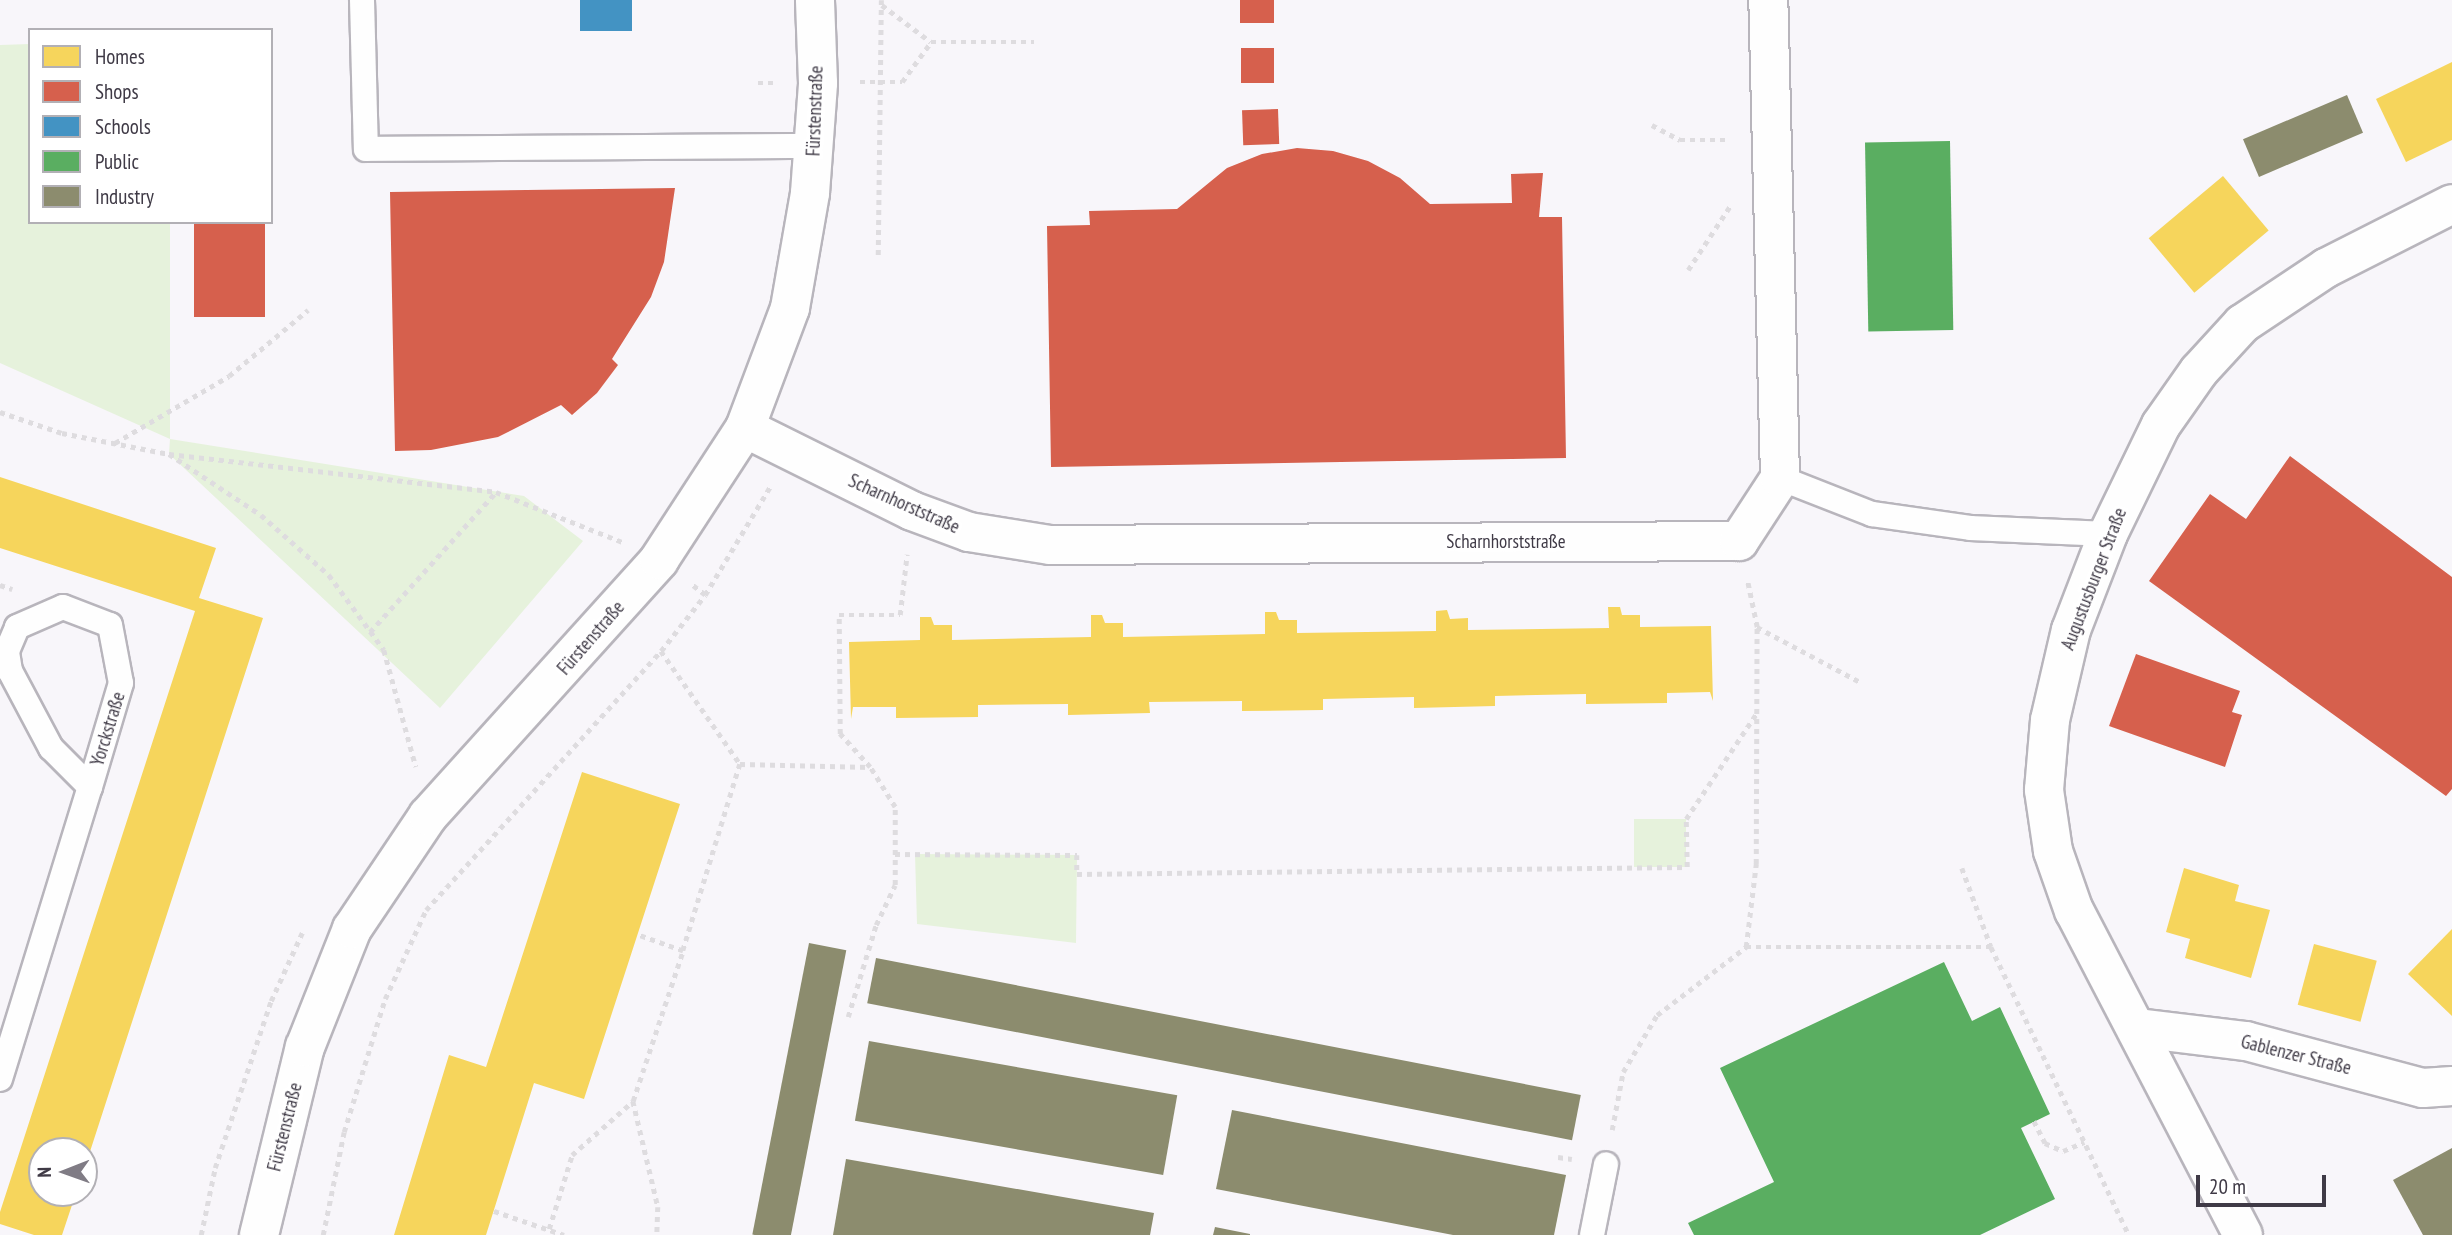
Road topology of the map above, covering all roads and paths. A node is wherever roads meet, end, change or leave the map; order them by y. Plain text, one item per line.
1 (362, 0) edge
2 (816, 0) edge
3 (1769, 0) edge
4 (881, 2) edge
5 (931, 42) junction
6 (1034, 42) dead end
7 (882, 82) junction
8 (758, 83) dead end
9 (818, 83) junction
10 (1652, 125) dead end
11 (1772, 140) junction
12 (815, 146) junction
13 (2452, 204) edge
14 (878, 255) dead end
15 (308, 310) dead end
16 (0, 412) edge
17 (745, 428) junction
18 (114, 443) junction
19 (792, 451) junction
20 (169, 454) junction
21 (1780, 478) junction
22 (496, 492) junction
23 (912, 511) junction
24 (2108, 534) junction
25 (1739, 541) junction
26 (659, 560) junction
27 (705, 595) junction
28 (1757, 628) junction
29 (370, 632) junction
30 (661, 651) junction
31 (1863, 683) dead end
32 (1756, 714) junction
33 (740, 764) junction
34 (870, 767) junction
35 (90, 787) junction
36 (428, 816) junction
37 (895, 854) junction
38 (1962, 868) dead end
39 (638, 935) dead end
40 (1746, 947) junction
41 (1990, 947) junction
42 (683, 951) junction
43 (848, 1017) dead end
44 (2138, 1028) junction
45 (0, 1079) edge
46 (2452, 1086) edge
47 (634, 1101) junction
48 (2034, 1121) dead end
49 (2084, 1142) junction
50 (1606, 1164) joint
51 (494, 1211) dead end
52 (549, 1229) junction
53 (259, 1235) edge
54 (323, 1235) edge
55 (564, 1235) edge
56 (657, 1235) edge
57 (1592, 1235) edge
58 (2129, 1235) edge
59 (2243, 1235) edge

1 - 12 lane
2 - 9 street, Fürstenstraße
3 - 11 street
4 - 5 path
4 - 7 path
5 - 6 path
5 - 7 path
7 - 9 path
7 - 14 path
8 - 9 path
9 - 12 street, Fürstenstraße
10 - 11 path
11 - 21 street
12 - 17 street, Fürstenstraße
13 - 24 street, Augustusburger Straße
15 - 18 path
16 - 18 path
17 - 19 street, Scharnhorststraße
17 - 26 street, Fürstenstraße
18 - 20 path
19 - 23 street, Scharnhorststraße
19 - 27 path
20 - 22 path
20 - 29 path
21 - 24 lane
21 - 25 street
22 - 26 path
22 - 29 path
23 - 25 street, Scharnhorststraße
23 - 34 path
24 - 44 street, Augustusburger Straße
25 - 28 path
26 - 27 path
26 - 36 street, Fürstenstraße
27 - 30 path
28 - 31 path
28 - 32 path
29 - 36 path
30 - 33 path
30 - 54 path
32 - 37 path
32 - 40 path
33 - 34 path
33 - 42 path
34 - 37 path
35 - 35 lane, Yorckstraße
35 - 45 lane, Yorckstraße
36 - 53 street, Fürstenstraße
37 - 43 path
38 - 41 path
39 - 42 path
40 - 41 path
40 - 50 path
41 - 49 path
42 - 47 path
44 - 46 street, Gablenzer Straße
44 - 59 street, Augustusburger Straße
47 - 52 path
47 - 56 path
48 - 49 path
49 - 58 path
50 - 57 lane
51 - 52 path
52 - 55 path

